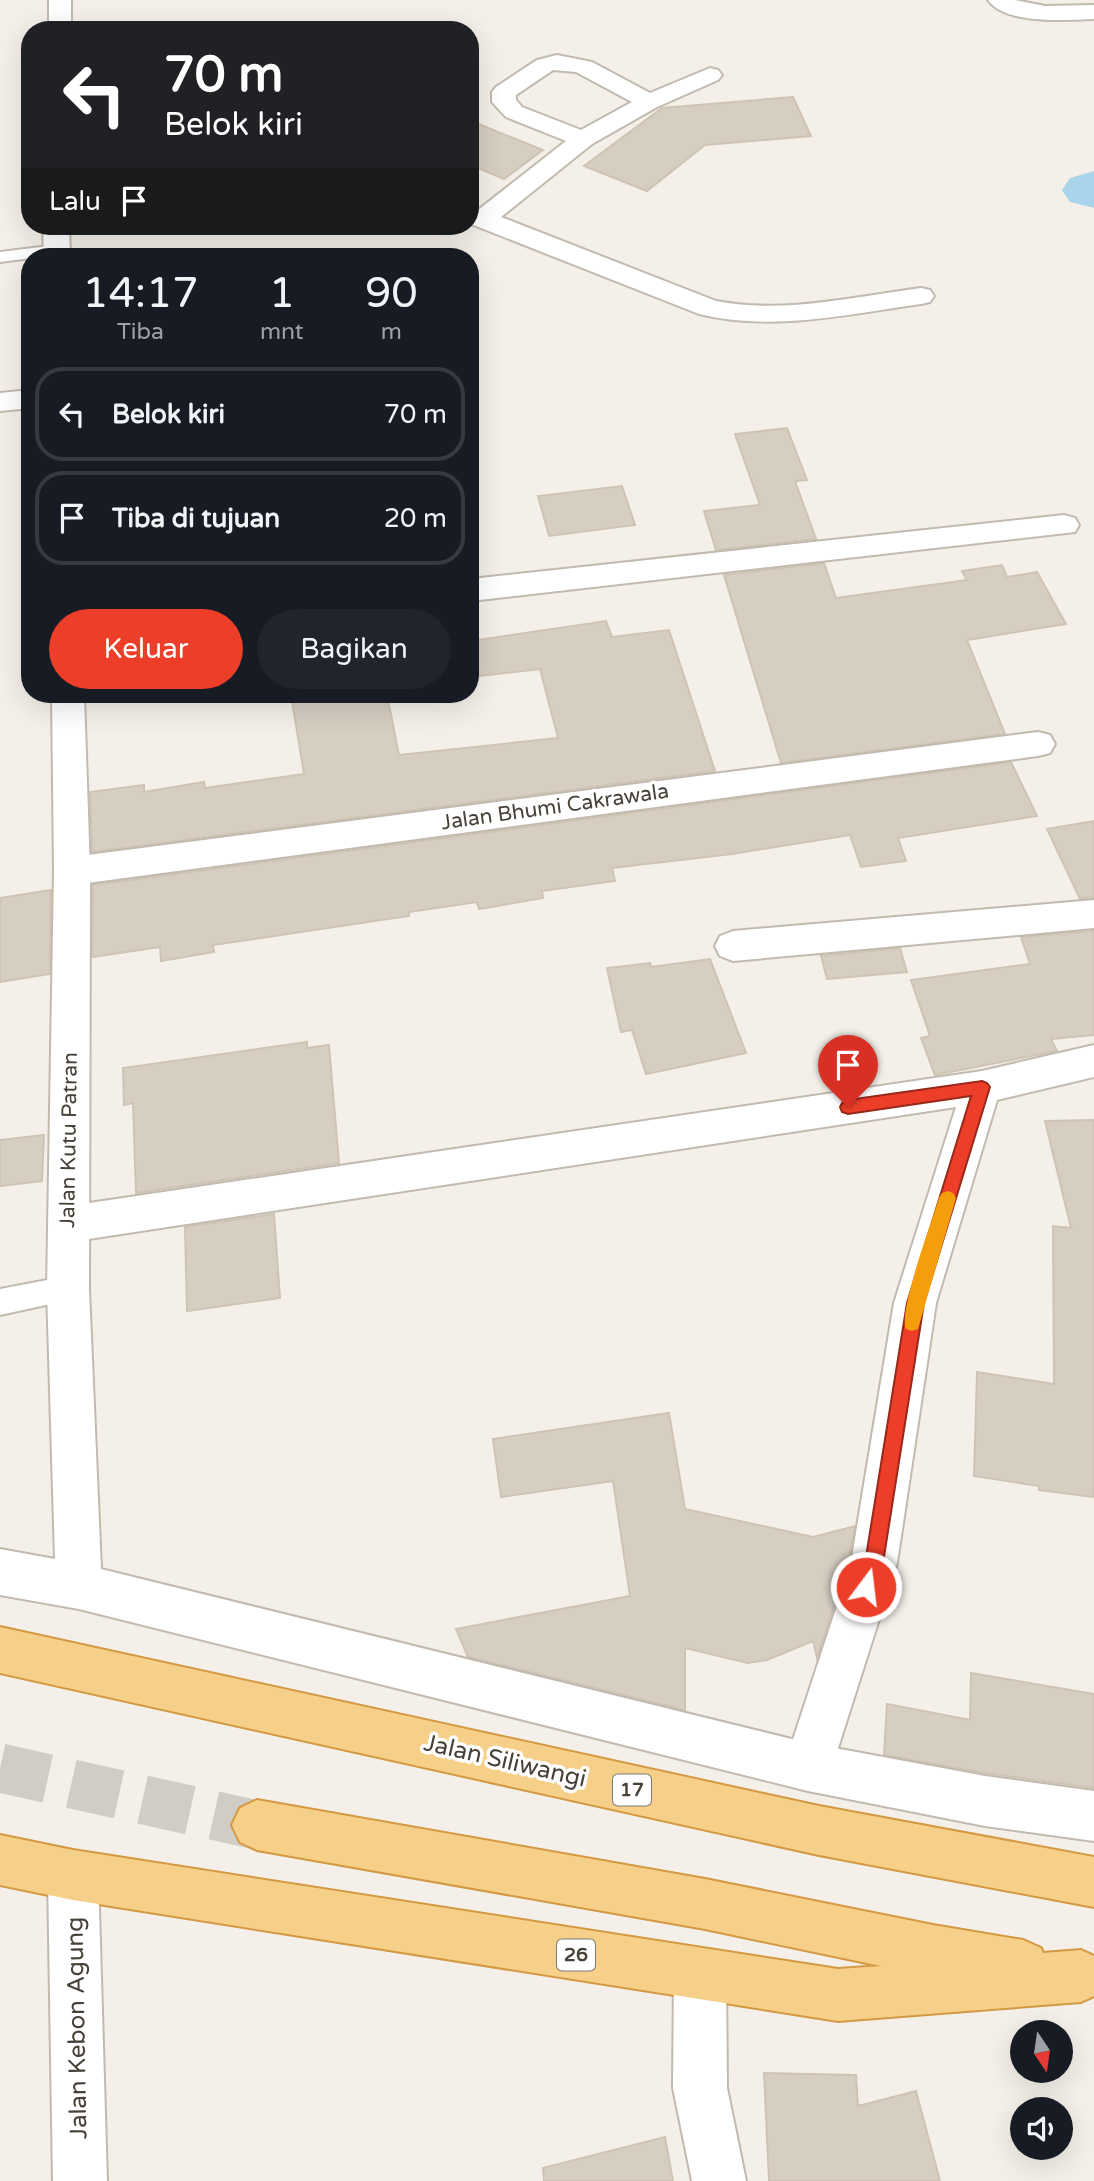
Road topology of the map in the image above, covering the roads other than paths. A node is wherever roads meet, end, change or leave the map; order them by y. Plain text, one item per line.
1 (60, 0) edge
2 (999, 0) edge
3 (1094, 12) edge
4 (60, 21) edge
5 (710, 75) dead end
6 (649, 102) junction
7 (583, 139) junction
8 (479, 217) edge
9 (479, 219) edge
10 (57, 244) edge
11 (39, 248) edge
12 (21, 252) edge
13 (0, 257) edge
14 (921, 296) dead end
15 (21, 400) edge
16 (0, 402) edge
17 (1064, 525) dead end
18 (479, 589) edge
19 (68, 703) edge
20 (1038, 744) dead end
21 (72, 871) junction
22 (1094, 914) edge
23 (733, 946) dead end
24 (1094, 1061) edge
25 (982, 1087) junction
26 (69, 1224) junction
27 (68, 1289) junction
28 (0, 1302) edge
29 (0, 1572) edge
30 (79, 1586) junction
31 (0, 1650) edge
32 (808, 1767) junction
33 (1094, 1816) edge
34 (257, 1825) tunnel mouth
35 (0, 1860) edge
36 (73, 1875) junction
37 (1094, 1882) edge
38 (700, 1975) junction
39 (1088, 1977) edge
40 (80, 2181) edge
41 (719, 2181) edge

1 - 4 street
2 - 3 street
5 - 6 street
6 - 7 street
6 - 7 street
7 - 8 street
9 - 14 street
10 - 11 lane
12 - 13 lane
15 - 16 street
17 - 18 street
19 - 21 street, Jalan Kutu Patran
20 - 21 street, Jalan Bhumi Cakrawala
21 - 26 street, Jalan Kutu Patran
22 - 23 street
24 - 25 street
25 - 26 street
25 - 32 street
26 - 27 street, Jalan Kutu Patran
27 - 28 lane
27 - 30 street, Jalan Kutu Patran
29 - 30 street
30 - 32 street
31 - 37 highway, Jalan Siliwangi / 17
32 - 33 street
34 - 39 highway
35 - 36 highway, 26
36 - 38 highway, 26
36 - 40 street, Jalan Kebon Agung
38 - 39 highway, 26
38 - 41 street

